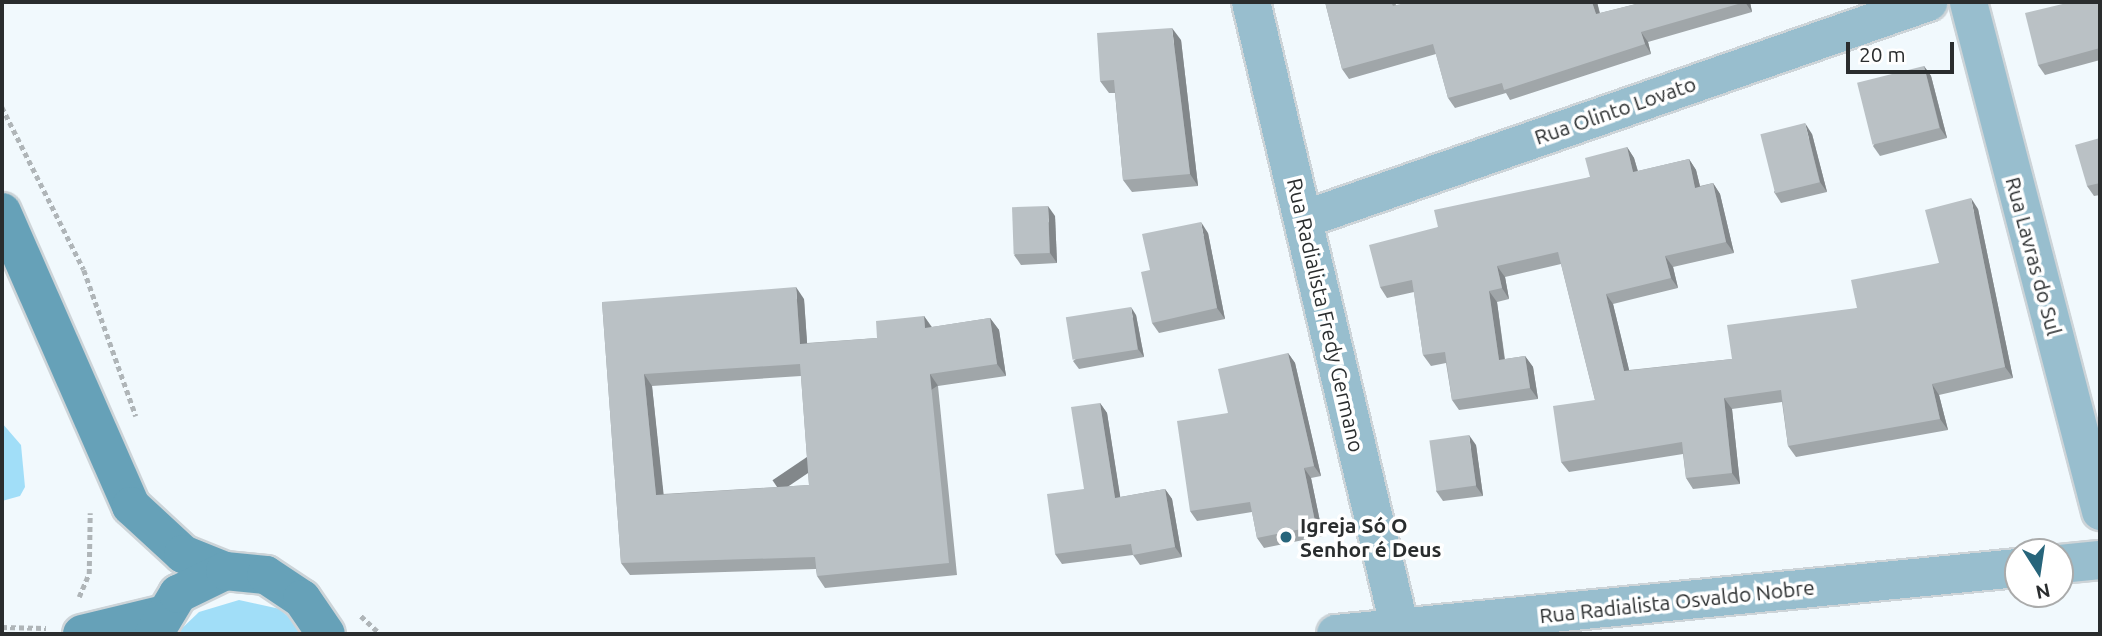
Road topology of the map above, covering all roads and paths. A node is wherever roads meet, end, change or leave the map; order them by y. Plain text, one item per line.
1 (1251, 2) edge
2 (1928, 2) edge
3 (1968, 2) edge
4 (2, 107) edge
5 (2, 212) edge
6 (1303, 219) junction
7 (138, 421) dead end
8 (88, 498) dead end
9 (2100, 511) edge
10 (2100, 560) edge
11 (2074, 563) edge
12 (2004, 569) edge
13 (225, 571) junction
14 (352, 607) dead end
15 (69, 623) edge
16 (157, 625) edge
17 (2, 627) edge
18 (1400, 629) junction
19 (326, 634) edge
20 (380, 634) edge
21 (1336, 634) edge

1 - 6 street, Rua Radialista Fredy Germano
2 - 6 street, Rua Olinto Lovato
3 - 9 street, Rua Lavras do Sul
4 - 7 path
5 - 13 main road
6 - 18 street, Rua Radialista Fredy Germano
8 - 15 path
10 - 11 street
12 - 18 street, Rua Radialista Osvaldo Nobre
13 - 16 main road
13 - 19 main road
14 - 20 path
15 - 16 main road
15 - 17 path
18 - 21 street, Rua Radialista Osvaldo Nobre

